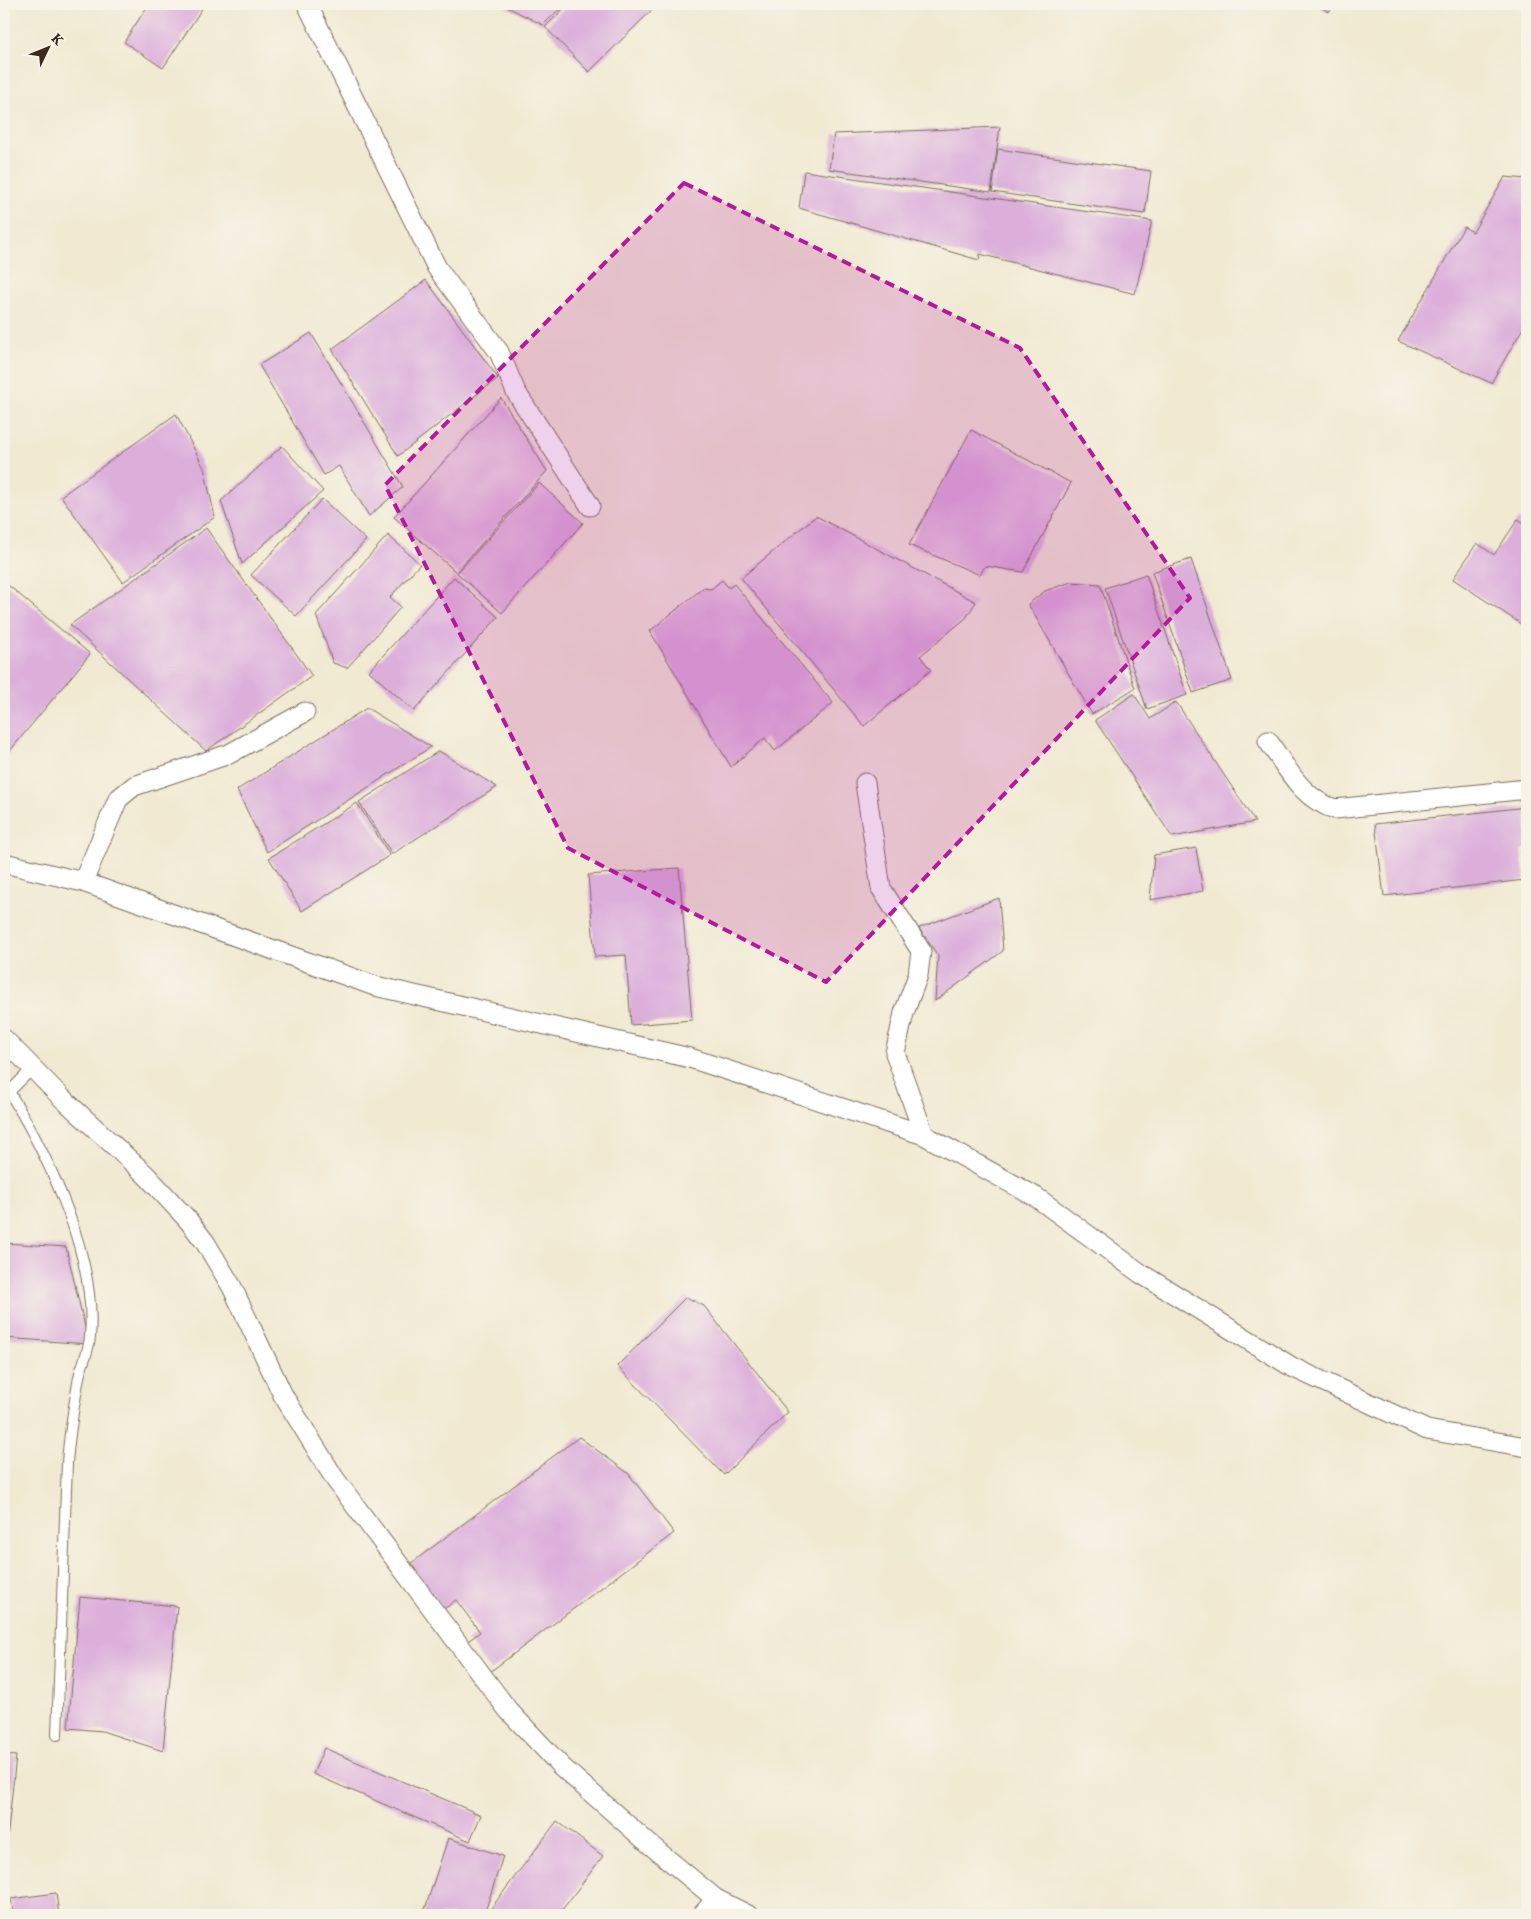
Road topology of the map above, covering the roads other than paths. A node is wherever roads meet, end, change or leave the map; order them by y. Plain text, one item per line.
1 (307, 4) edge
2 (590, 506) dead end
3 (304, 712) dead end
4 (1268, 741) dead end
5 (865, 782) dead end
6 (1527, 788) edge
7 (4, 862) edge
8 (83, 882) junction
9 (4, 1039) edge
10 (32, 1069) junction
11 (7, 1095) edge
12 (924, 1135) junction
13 (1527, 1447) edge
14 (57, 1735) dead end
15 (716, 1899) junction
16 (702, 1915) edge
17 (748, 1915) edge

1 - 2 street
3 - 8 street
4 - 6 street
5 - 12 street
7 - 8 street
8 - 12 street
9 - 10 street
10 - 11 lane
10 - 15 street
11 - 14 lane
12 - 13 street
15 - 16 street
15 - 17 street

